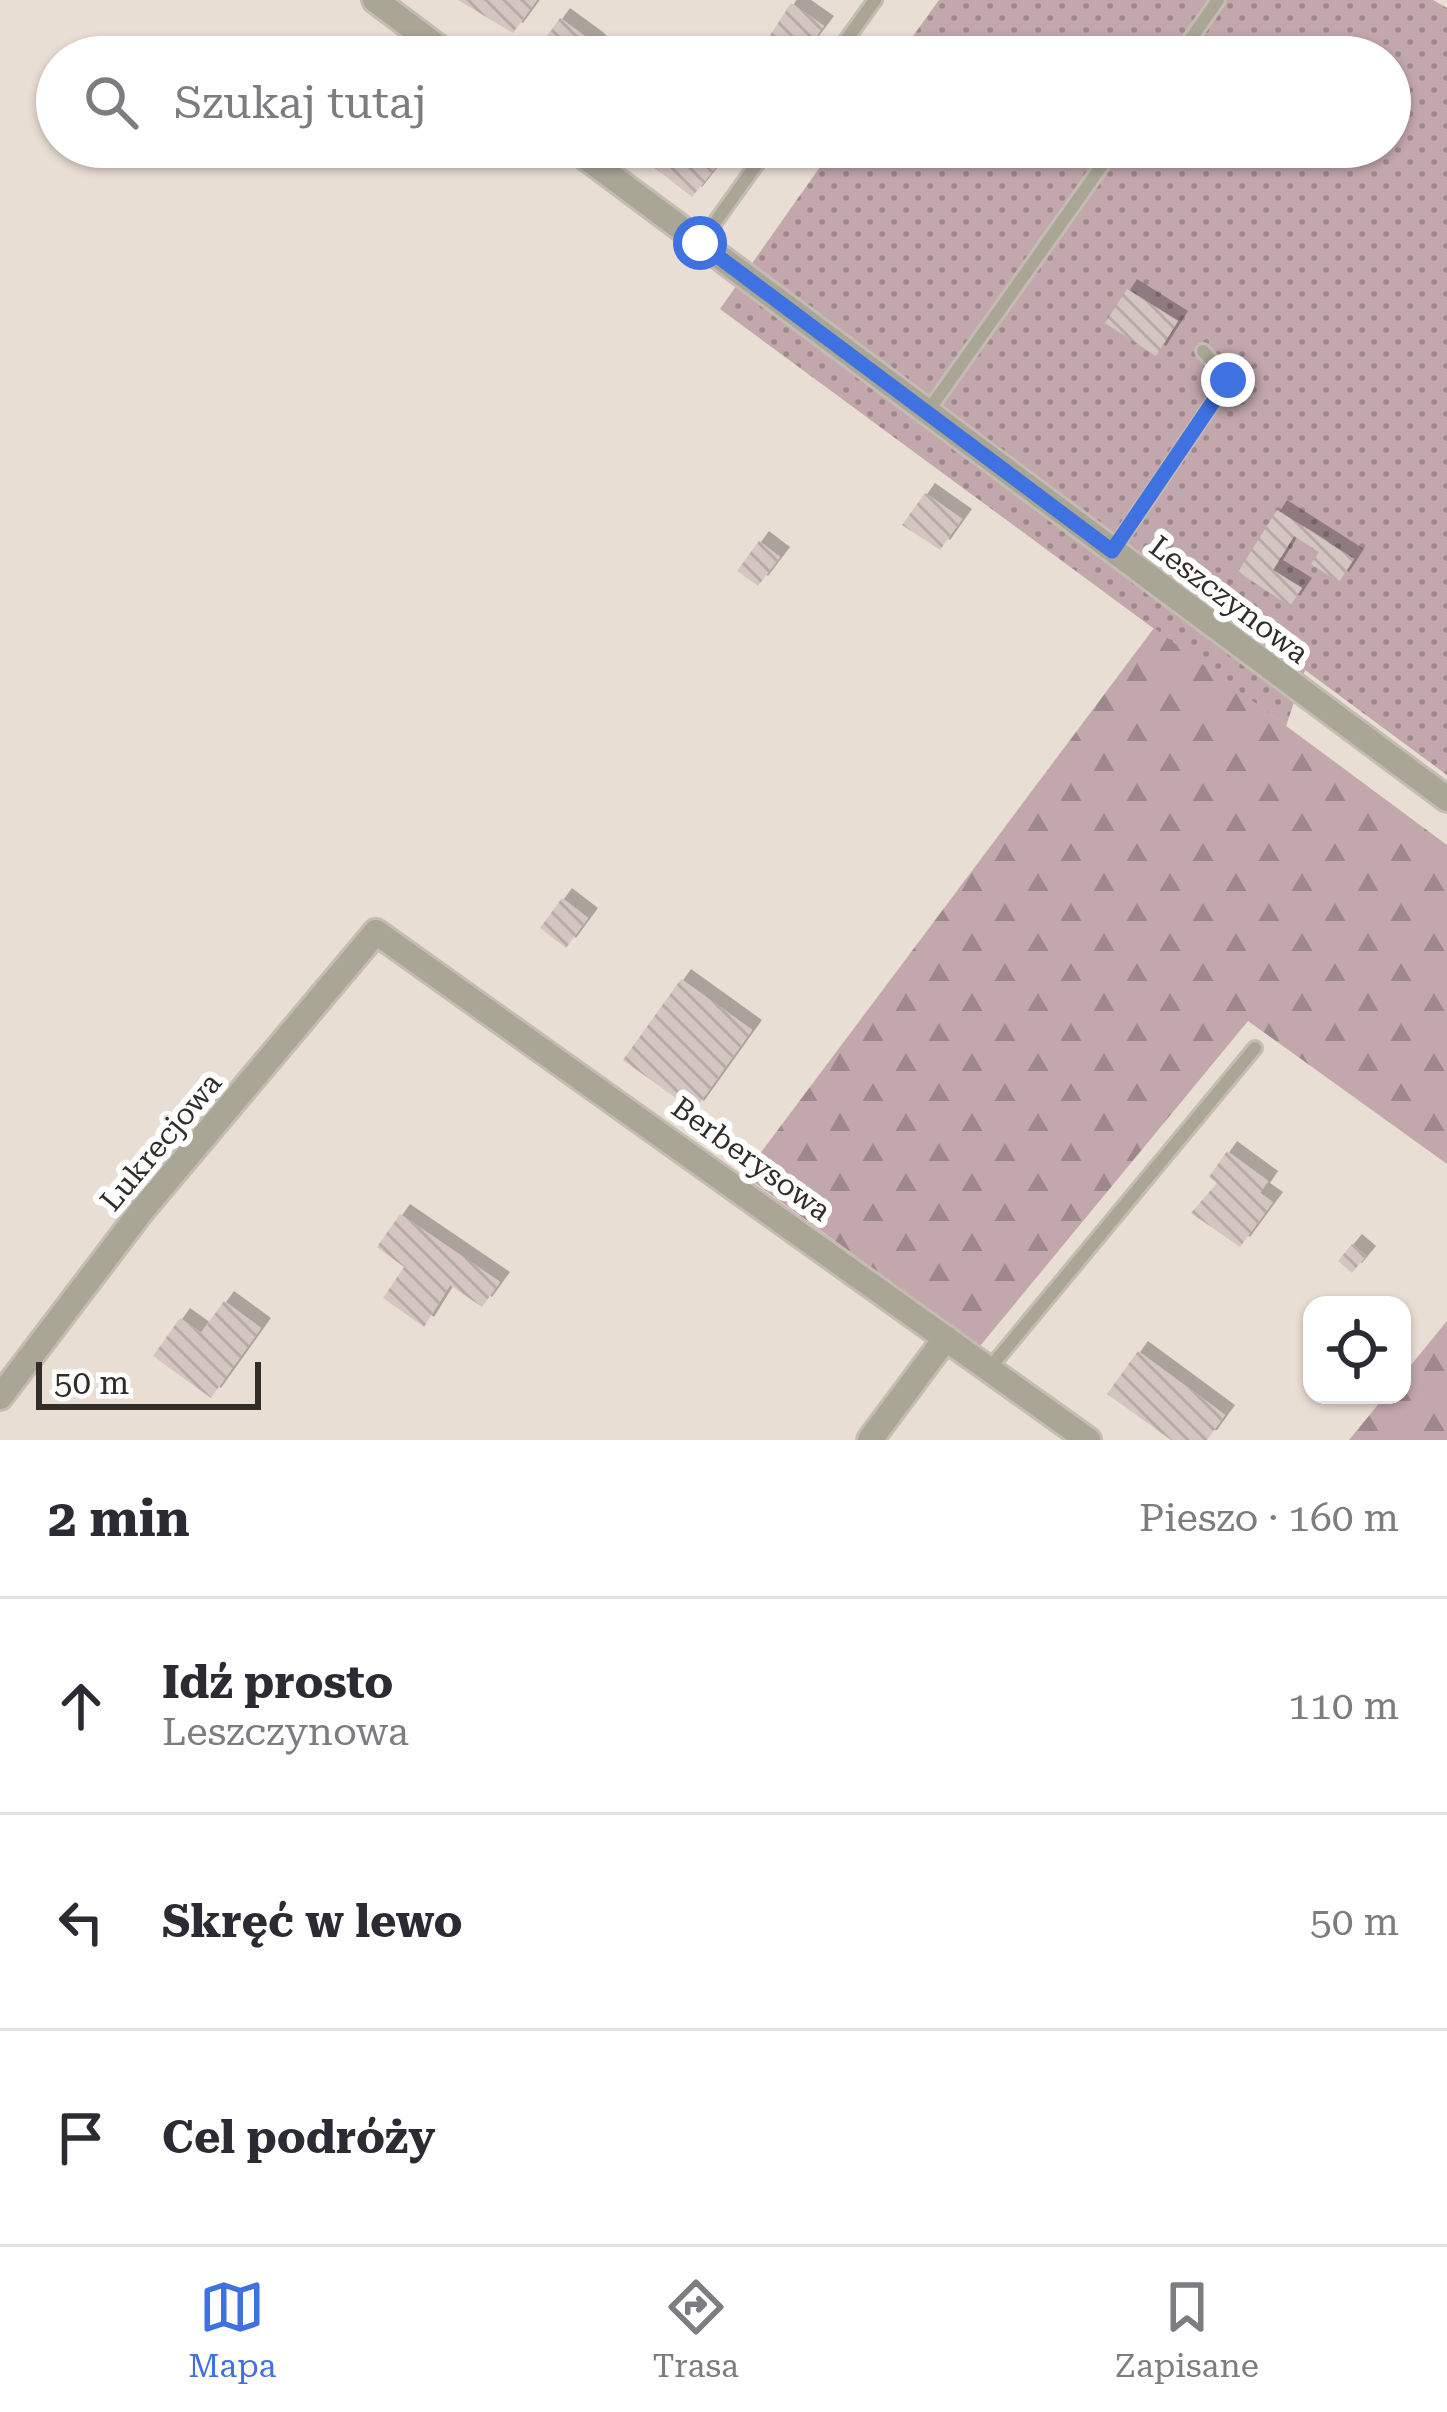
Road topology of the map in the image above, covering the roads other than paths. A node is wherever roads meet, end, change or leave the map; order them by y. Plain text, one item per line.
1 (375, 0) edge
2 (875, 0) edge
3 (1218, 0) edge
4 (423, 36) edge
5 (849, 36) edge
6 (1193, 36) edge
7 (600, 168) edge
8 (754, 168) edge
9 (1100, 168) edge
10 (700, 243) junction
11 (1203, 351) dead end
12 (926, 414) junction
13 (1112, 551) junction
14 (1447, 799) edge
15 (376, 932) joint
16 (1255, 1048) dead end
17 (946, 1338) junction
18 (989, 1370) junction
19 (0, 1397) edge
20 (870, 1440) edge
21 (1088, 1440) edge

1 - 4 street
2 - 5 lane
3 - 6 lane
7 - 10 street, Leszczynowa
8 - 10 lane
9 - 12 lane
10 - 12 street, Leszczynowa
11 - 13 lane
12 - 13 street, Leszczynowa
13 - 14 street, Leszczynowa
15 - 17 street, Berberysowa
15 - 19 street, Lukrecjowa
16 - 18 lane
17 - 18 street, Berberysowa
17 - 20 street
18 - 21 street, Berberysowa

